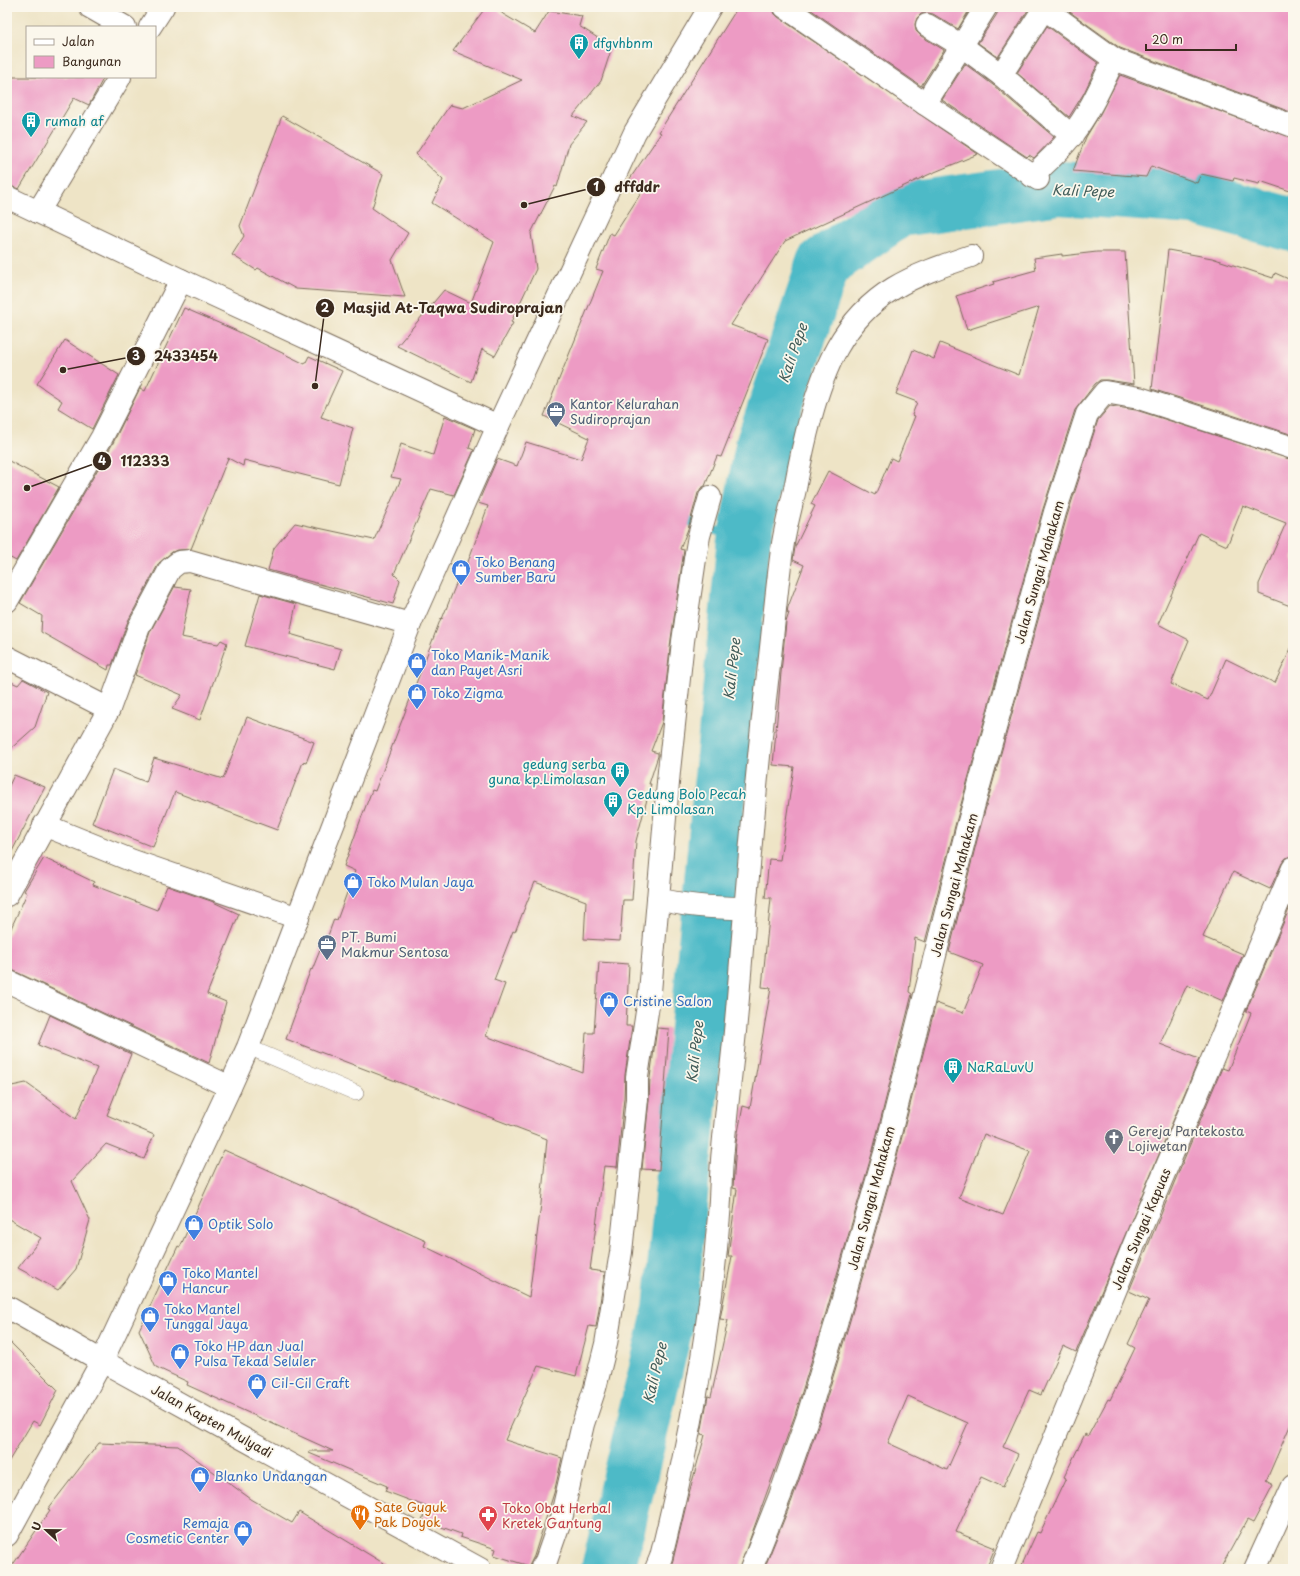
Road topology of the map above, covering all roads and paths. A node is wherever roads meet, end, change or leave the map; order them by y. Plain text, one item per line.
1 (90, 7) edge
2 (162, 7) edge
3 (710, 7) edge
4 (785, 7) edge
5 (986, 7) edge
6 (1044, 7) edge
7 (927, 25) dead end
8 (123, 26) edge
9 (151, 26) edge
10 (962, 46) junction
11 (1114, 59) junction
12 (1000, 75) junction
13 (119, 78) edge
14 (925, 104) junction
15 (1293, 126) edge
16 (1072, 136) junction
17 (7, 197) edge
18 (38, 212) junction
19 (971, 256) dead end
20 (181, 280) junction
21 (498, 426) junction
22 (1293, 448) edge
23 (710, 497) dead end
24 (7, 601) edge
25 (410, 624) junction
26 (7, 657) edge
27 (109, 709) junction
28 (44, 825) junction
29 (1293, 868) edge
30 (7, 894) edge
31 (664, 900) junction
32 (735, 908) junction
33 (298, 918) junction
34 (7, 981) edge
35 (248, 1047) junction
36 (230, 1087) junction
37 (356, 1093) dead end
38 (7, 1307) edge
39 (102, 1361) junction
40 (1293, 1486) edge
41 (7, 1535) edge
42 (480, 1569) edge
43 (541, 1569) edge
44 (656, 1569) edge
45 (752, 1569) edge
46 (1001, 1569) edge
47 (1255, 1569) edge

1 - 8 street
2 - 9 street
3 - 21 street
4 - 14 street
5 - 10 street
6 - 11 street
6 - 12 street
7 - 10 street
10 - 12 street
10 - 14 street
11 - 15 street
11 - 16 street
12 - 16 street
13 - 18 street
14 - 16 street
17 - 18 street
18 - 20 street
19 - 32 street
20 - 21 street
20 - 24 street
21 - 25 street
22 - 45 street, Jalan Sungai Mahakam
23 - 31 street
25 - 27 street
25 - 33 street
26 - 27 street
27 - 28 street
28 - 30 street
28 - 33 street
29 - 46 street, Jalan Sungai Kapuas
31 - 32 street
31 - 43 street
32 - 44 street
33 - 35 street
34 - 36 street
35 - 36 street
35 - 37 lane
36 - 39 street
38 - 39 street, Jalan Kapten Mulyadi
39 - 41 street
39 - 42 street, Jalan Kapten Mulyadi
40 - 47 street

